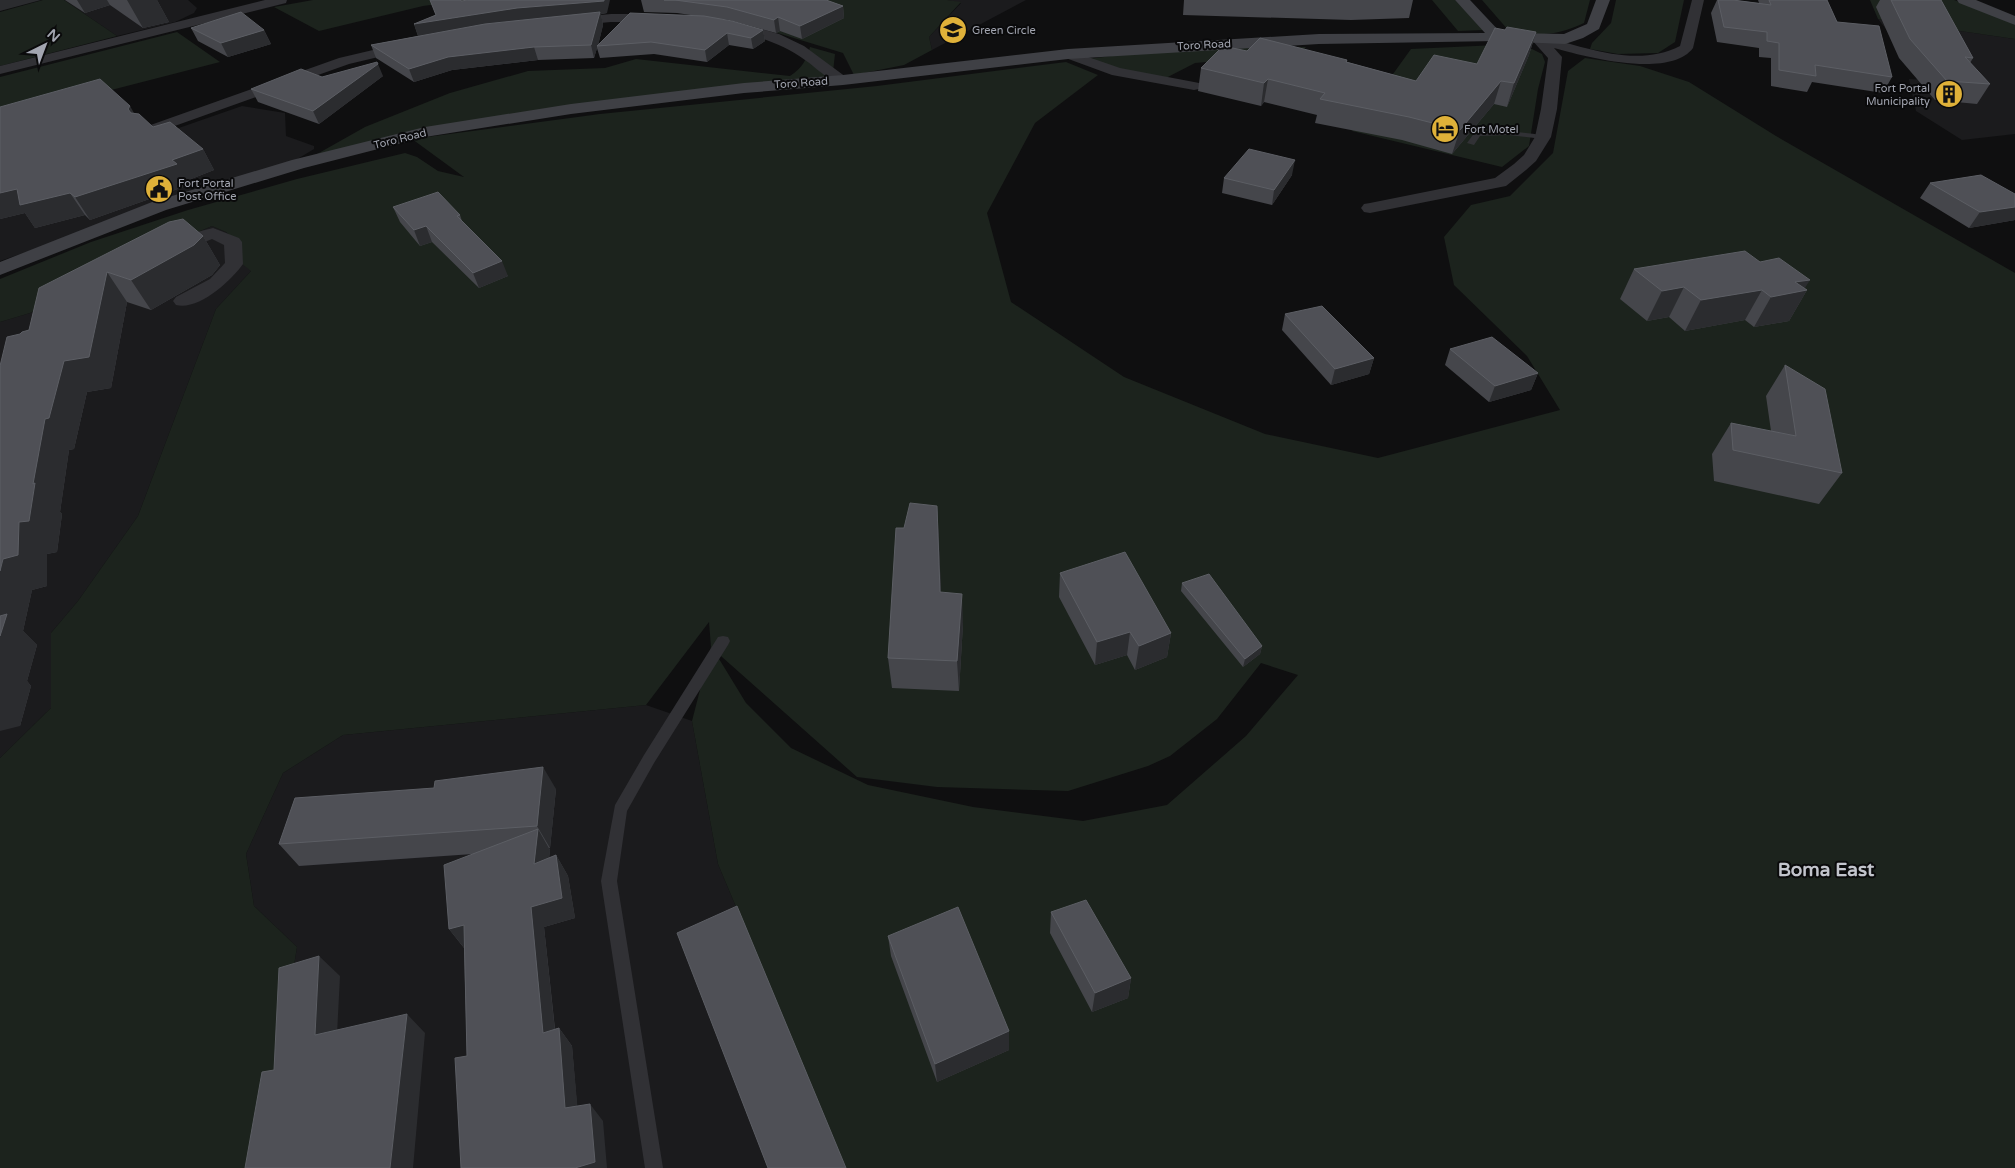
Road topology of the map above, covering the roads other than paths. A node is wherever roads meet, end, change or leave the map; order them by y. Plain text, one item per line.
1 (281, 0) edge
2 (1462, 0) edge
3 (1603, 0) edge
4 (1698, 0) edge
5 (1964, 0) edge
6 (667, 19) edge
7 (2015, 20) edge
8 (554, 23) edge
9 (722, 23) edge
10 (1497, 37) junction
11 (1538, 39) junction
12 (426, 43) edge
13 (1068, 54) junction
14 (0, 70) edge
15 (843, 80) junction
16 (1194, 86) dead end
17 (150, 130) edge
18 (1543, 137) junction
19 (1471, 143) edge
20 (1370, 208) dead end
21 (153, 260) edge
22 (0, 269) edge
23 (183, 301) dead end
24 (723, 641) dead end
25 (654, 1168) edge

1 - 14 street
2 - 10 main road
3 - 11 main road, Toro Road
4 - 11 street
5 - 7 main road
6 - 8 street
9 - 15 street
10 - 11 main road, Toro Road
10 - 13 main road, Toro Road
11 - 18 street
12 - 17 street
13 - 15 main road, Toro Road
13 - 16 street
15 - 22 main road, Toro Road
18 - 19 lane
18 - 20 street
21 - 23 street
24 - 25 lane

